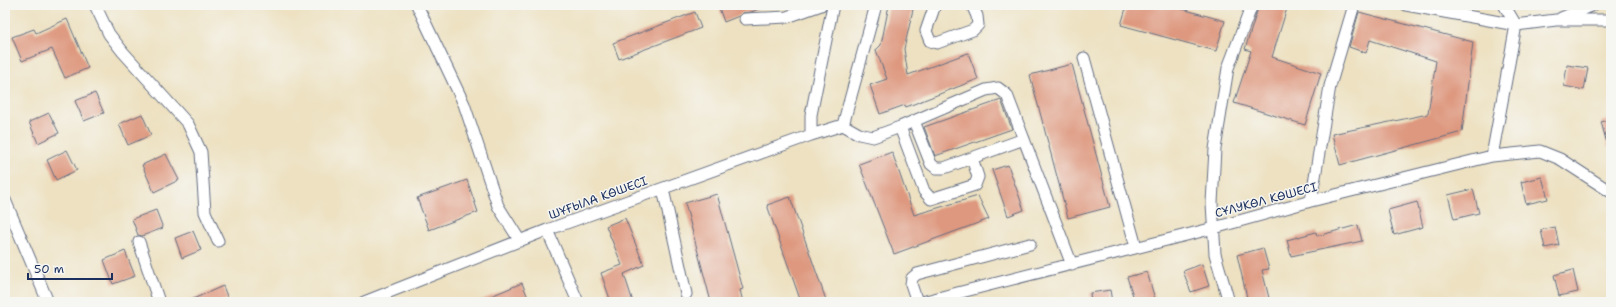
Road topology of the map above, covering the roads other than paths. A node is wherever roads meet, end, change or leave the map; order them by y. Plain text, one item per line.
1 (95, 5) edge
2 (417, 5) edge
3 (821, 5) edge
4 (832, 5) edge
5 (876, 5) edge
6 (934, 5) edge
7 (972, 5) edge
8 (1252, 5) edge
9 (1354, 5) edge
10 (1406, 5) edge
11 (1504, 5) edge
12 (1593, 5) edge
13 (745, 19) dead end
14 (1556, 20) junction
15 (1611, 20) edge
16 (1516, 25) junction
17 (1084, 58) dead end
18 (914, 121) junction
19 (843, 125) junction
20 (900, 127) junction
21 (810, 135) junction
22 (1024, 139) junction
23 (1492, 156) junction
24 (972, 158) junction
25 (663, 189) junction
26 (1611, 192) edge
27 (5, 200) edge
28 (1310, 201) junction
29 (1214, 228) junction
30 (547, 230) junction
31 (218, 241) dead end
32 (520, 241) junction
33 (139, 242) dead end
34 (1030, 244) dead end
35 (1136, 247) junction
36 (1072, 265) junction
37 (686, 294) dead end
38 (48, 302) edge
39 (160, 302) edge
40 (364, 302) edge
41 (578, 302) edge
42 (916, 302) edge
43 (922, 302) edge
44 (1229, 302) edge

1 - 31 street
2 - 32 street
3 - 13 street
4 - 21 street
5 - 19 street
6 - 7 street
8 - 29 street
9 - 28 street
10 - 16 street
11 - 16 street
12 - 14 street
14 - 15 street
14 - 16 street
16 - 23 street
17 - 35 street
18 - 20 street
18 - 22 street
18 - 24 street
19 - 20 street
19 - 21 street, ШҰҒЫЛА КӨШЕСІ
20 - 24 street
21 - 25 street, ШҰҒЫЛА КӨШЕСІ
22 - 24 street
22 - 36 street
23 - 26 street, СҰЛУКӨЛ КӨШЕСІ
23 - 28 street, СҰЛУКӨЛ КӨШЕСІ
25 - 30 street, ШҰҒЫЛА КӨШЕСІ
25 - 37 street
27 - 38 street
28 - 29 street, СҰЛУКӨЛ КӨШЕСІ
29 - 35 street, СҰЛУКӨЛ КӨШЕСІ
29 - 44 street
30 - 32 street, ШҰҒЫЛА КӨШЕСІ
30 - 41 street
32 - 40 street, ШҰҒЫЛА КӨШЕСІ
33 - 39 street
34 - 42 street
35 - 36 street, СҰЛУКӨЛ КӨШЕСІ
36 - 43 street, СҰЛУКӨЛ КӨШЕСІ

